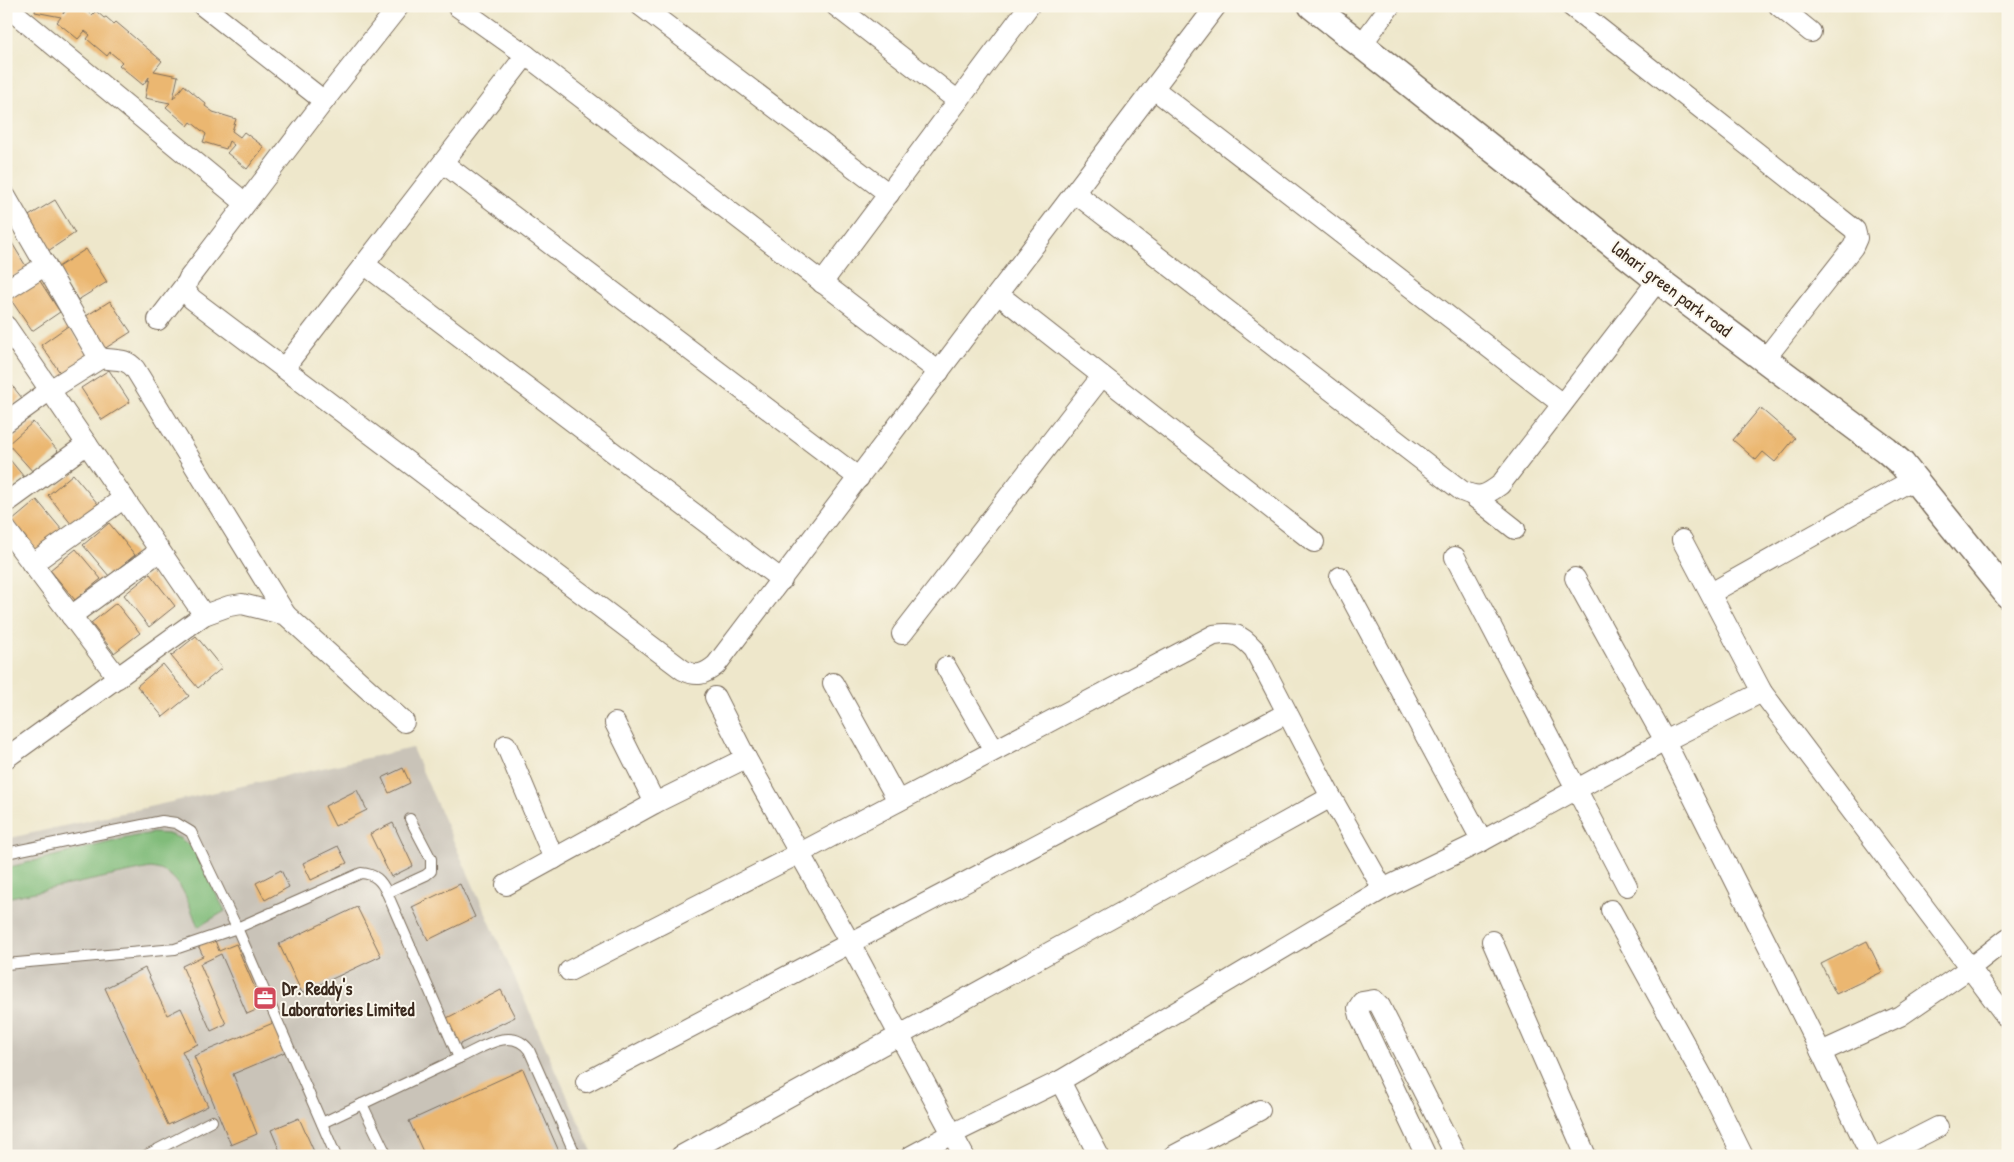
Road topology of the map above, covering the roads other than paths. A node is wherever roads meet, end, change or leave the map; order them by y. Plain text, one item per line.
1 (6, 6) edge
2 (399, 6) edge
3 (457, 6) edge
4 (641, 6) edge
5 (836, 6) edge
6 (1029, 6) edge
7 (1216, 6) edge
8 (1312, 6) edge
9 (1390, 6) edge
10 (1571, 6) edge
11 (1779, 6) edge
12 (216, 10) edge
13 (1811, 32) dead end
14 (1362, 44) junction
15 (526, 55) junction
16 (1154, 89) junction
17 (324, 100) junction
18 (958, 101) junction
19 (443, 163) junction
20 (1075, 193) junction
21 (889, 194) junction
22 (6, 197) edge
23 (245, 204) junction
24 (364, 264) junction
25 (46, 265) junction
26 (1658, 280) junction
27 (822, 283) junction
28 (185, 285) junction
29 (6, 290) edge
30 (998, 294) junction
31 (158, 320) dead end
32 (6, 326) edge
33 (101, 358) junction
34 (1765, 359) junction
35 (284, 368) junction
36 (939, 372) junction
37 (1102, 376) junction
38 (50, 390) junction
39 (1562, 404) junction
40 (6, 422) edge
41 (87, 444) junction
42 (859, 478) junction
43 (1914, 479) junction
44 (1473, 496) junction
45 (124, 498) junction
46 (6, 503) edge
47 (6, 529) edge
48 (1515, 529) dead end
49 (1682, 540) dead end
50 (1314, 542) dead end
51 (160, 550) junction
52 (1455, 556) dead end
53 (32, 564) junction
54 (1340, 577) dead end
55 (1575, 578) dead end
56 (782, 580) junction
57 (1711, 593) junction
58 (2008, 595) edge
59 (286, 614) junction
60 (204, 615) junction
61 (71, 616) junction
62 (902, 634) dead end
63 (946, 667) dead end
64 (118, 678) junction
65 (832, 684) dead end
66 (1762, 692) junction
67 (715, 697) dead end
68 (1288, 713) junction
69 (404, 722) dead end
70 (615, 722) dead end
71 (1665, 741) junction
72 (506, 745) dead end
73 (994, 750) junction
74 (6, 758) edge
75 (746, 758) junction
76 (1577, 789) junction
77 (1331, 797) junction
78 (898, 801) junction
79 (655, 803) junction
80 (410, 819) dead end
81 (1482, 841) junction
82 (6, 853) edge
83 (800, 853) junction
84 (554, 859) junction
85 (506, 885) dead end
86 (1627, 886) dead end
87 (1383, 889) junction
88 (387, 893) junction
89 (1612, 910) dead end
90 (237, 928) junction
91 (2008, 938) edge
92 (1492, 941) dead end
93 (850, 943) junction
94 (6, 964) edge
95 (1970, 968) junction
96 (569, 971) dead end
97 (2008, 1019) edge
98 (900, 1035) junction
99 (1822, 1052) junction
100 (459, 1058) junction
101 (1060, 1080) junction
102 (586, 1082) dead end
103 (362, 1104) junction
104 (1260, 1110) dead end
105 (212, 1121) dead end
106 (322, 1123) junction
107 (1938, 1127) dead end
108 (952, 1134) junction
109 (144, 1156) edge
110 (336, 1156) edge
111 (387, 1156) edge
112 (576, 1156) edge
113 (681, 1156) edge
114 (911, 1156) edge
115 (964, 1156) edge
116 (1099, 1156) edge
117 (1173, 1156) edge
118 (1426, 1156) edge
119 (1456, 1156) edge
120 (1586, 1156) edge
121 (1744, 1156) edge
122 (1871, 1156) edge
123 (1881, 1156) edge

1 - 23 street
2 - 17 street
3 - 15 street
4 - 21 street
5 - 18 street
6 - 18 street
7 - 16 street
8 - 14 street, lahari green park road
9 - 14 street
10 - 34 street
11 - 13 street
12 - 17 street
14 - 26 street, lahari green park road
15 - 19 street
15 - 27 street
16 - 20 street
16 - 39 street
17 - 23 street
18 - 21 street
19 - 24 street
19 - 42 street
20 - 30 street
20 - 44 street
21 - 27 street
22 - 25 street
23 - 28 street
24 - 35 street
24 - 56 street
25 - 29 street
25 - 33 street
26 - 34 street, lahari green park road
26 - 39 street
27 - 36 street
28 - 31 street
28 - 35 street
30 - 36 street
30 - 37 street
32 - 38 street
33 - 38 street
33 - 59 street
34 - 43 street, lahari green park road
35 - 56 street
36 - 42 street
37 - 50 street
37 - 62 street
38 - 40 street
38 - 41 street
39 - 44 street
41 - 45 street
41 - 46 street
42 - 56 street
43 - 57 street
43 - 58 street, lahari green park road
44 - 48 street
45 - 51 street
45 - 53 street
47 - 53 street
49 - 57 street
51 - 60 street
51 - 61 street
52 - 76 street
53 - 61 street
54 - 81 street
55 - 71 street
57 - 66 street
59 - 60 street
59 - 69 street
60 - 64 street
61 - 64 street
63 - 73 street
64 - 74 street
65 - 78 street
66 - 71 street
66 - 95 street
67 - 75 street
68 - 73 street
68 - 77 street
68 - 93 street
70 - 79 street
71 - 76 street
71 - 99 street
72 - 84 street
73 - 78 street
75 - 79 street
75 - 83 street
76 - 81 street
76 - 86 street
77 - 87 street
77 - 98 street
78 - 83 street
79 - 84 street
80 - 88 lane
81 - 87 street
82 - 90 lane
83 - 93 street
83 - 96 street
84 - 85 street
87 - 101 street
88 - 90 lane
88 - 100 lane
89 - 121 street
90 - 94 lane
90 - 106 lane
91 - 95 street
92 - 120 street
93 - 98 street
93 - 102 street
95 - 97 street
95 - 99 street
98 - 108 street
98 - 113 street
99 - 122 street
100 - 103 lane
100 - 112 lane
101 - 108 street
101 - 116 street
103 - 106 lane
103 - 111 lane
104 - 117 street
105 - 109 lane
106 - 110 lane
107 - 123 street
108 - 114 street
108 - 115 street
118 - 119 street

